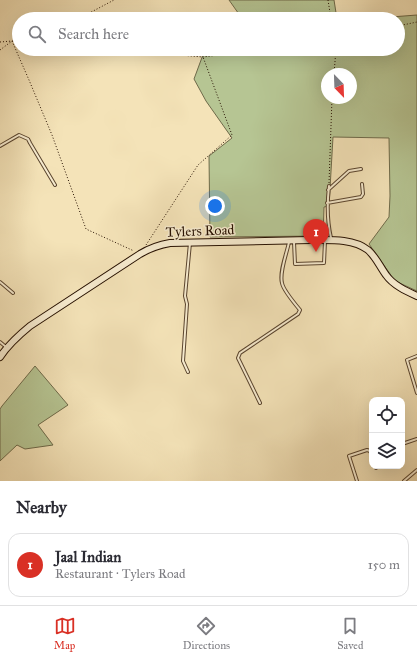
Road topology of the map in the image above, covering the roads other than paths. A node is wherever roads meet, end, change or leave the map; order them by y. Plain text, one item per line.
1 (0, 146) edge
2 (361, 169) dead end
3 (362, 184) dead end
4 (55, 185) dead end
5 (329, 186) road end
6 (328, 190) junction
7 (327, 203) junction
8 (332, 239) junction
9 (324, 240) junction
10 (291, 241) junction
11 (190, 242) junction
12 (0, 282) edge
13 (13, 293) dead end
14 (417, 296) edge
15 (0, 342) edge
16 (2, 352) edge
17 (417, 356) edge
18 (188, 372) dead end
19 (417, 393) edge
20 (260, 403) dead end
21 (417, 439) edge
22 (405, 443) edge
23 (369, 451) edge
24 (417, 470) edge
25 (357, 481) edge
26 (404, 481) edge

1 - 4 lane
2 - 6 lane
3 - 7 lane
5 - 6 lane
6 - 7 lane
7 - 8 lane
8 - 9 street, Tylers Road
8 - 14 street, Tylers Road
9 - 10 street, Tylers Road
9 - 10 lane
10 - 11 street, Tylers Road
10 - 20 lane
11 - 16 street, Tylers Road
11 - 18 lane
12 - 13 lane
15 - 16 lane
17 - 19 lane
21 - 22 lane
23 - 25 lane
24 - 26 lane

